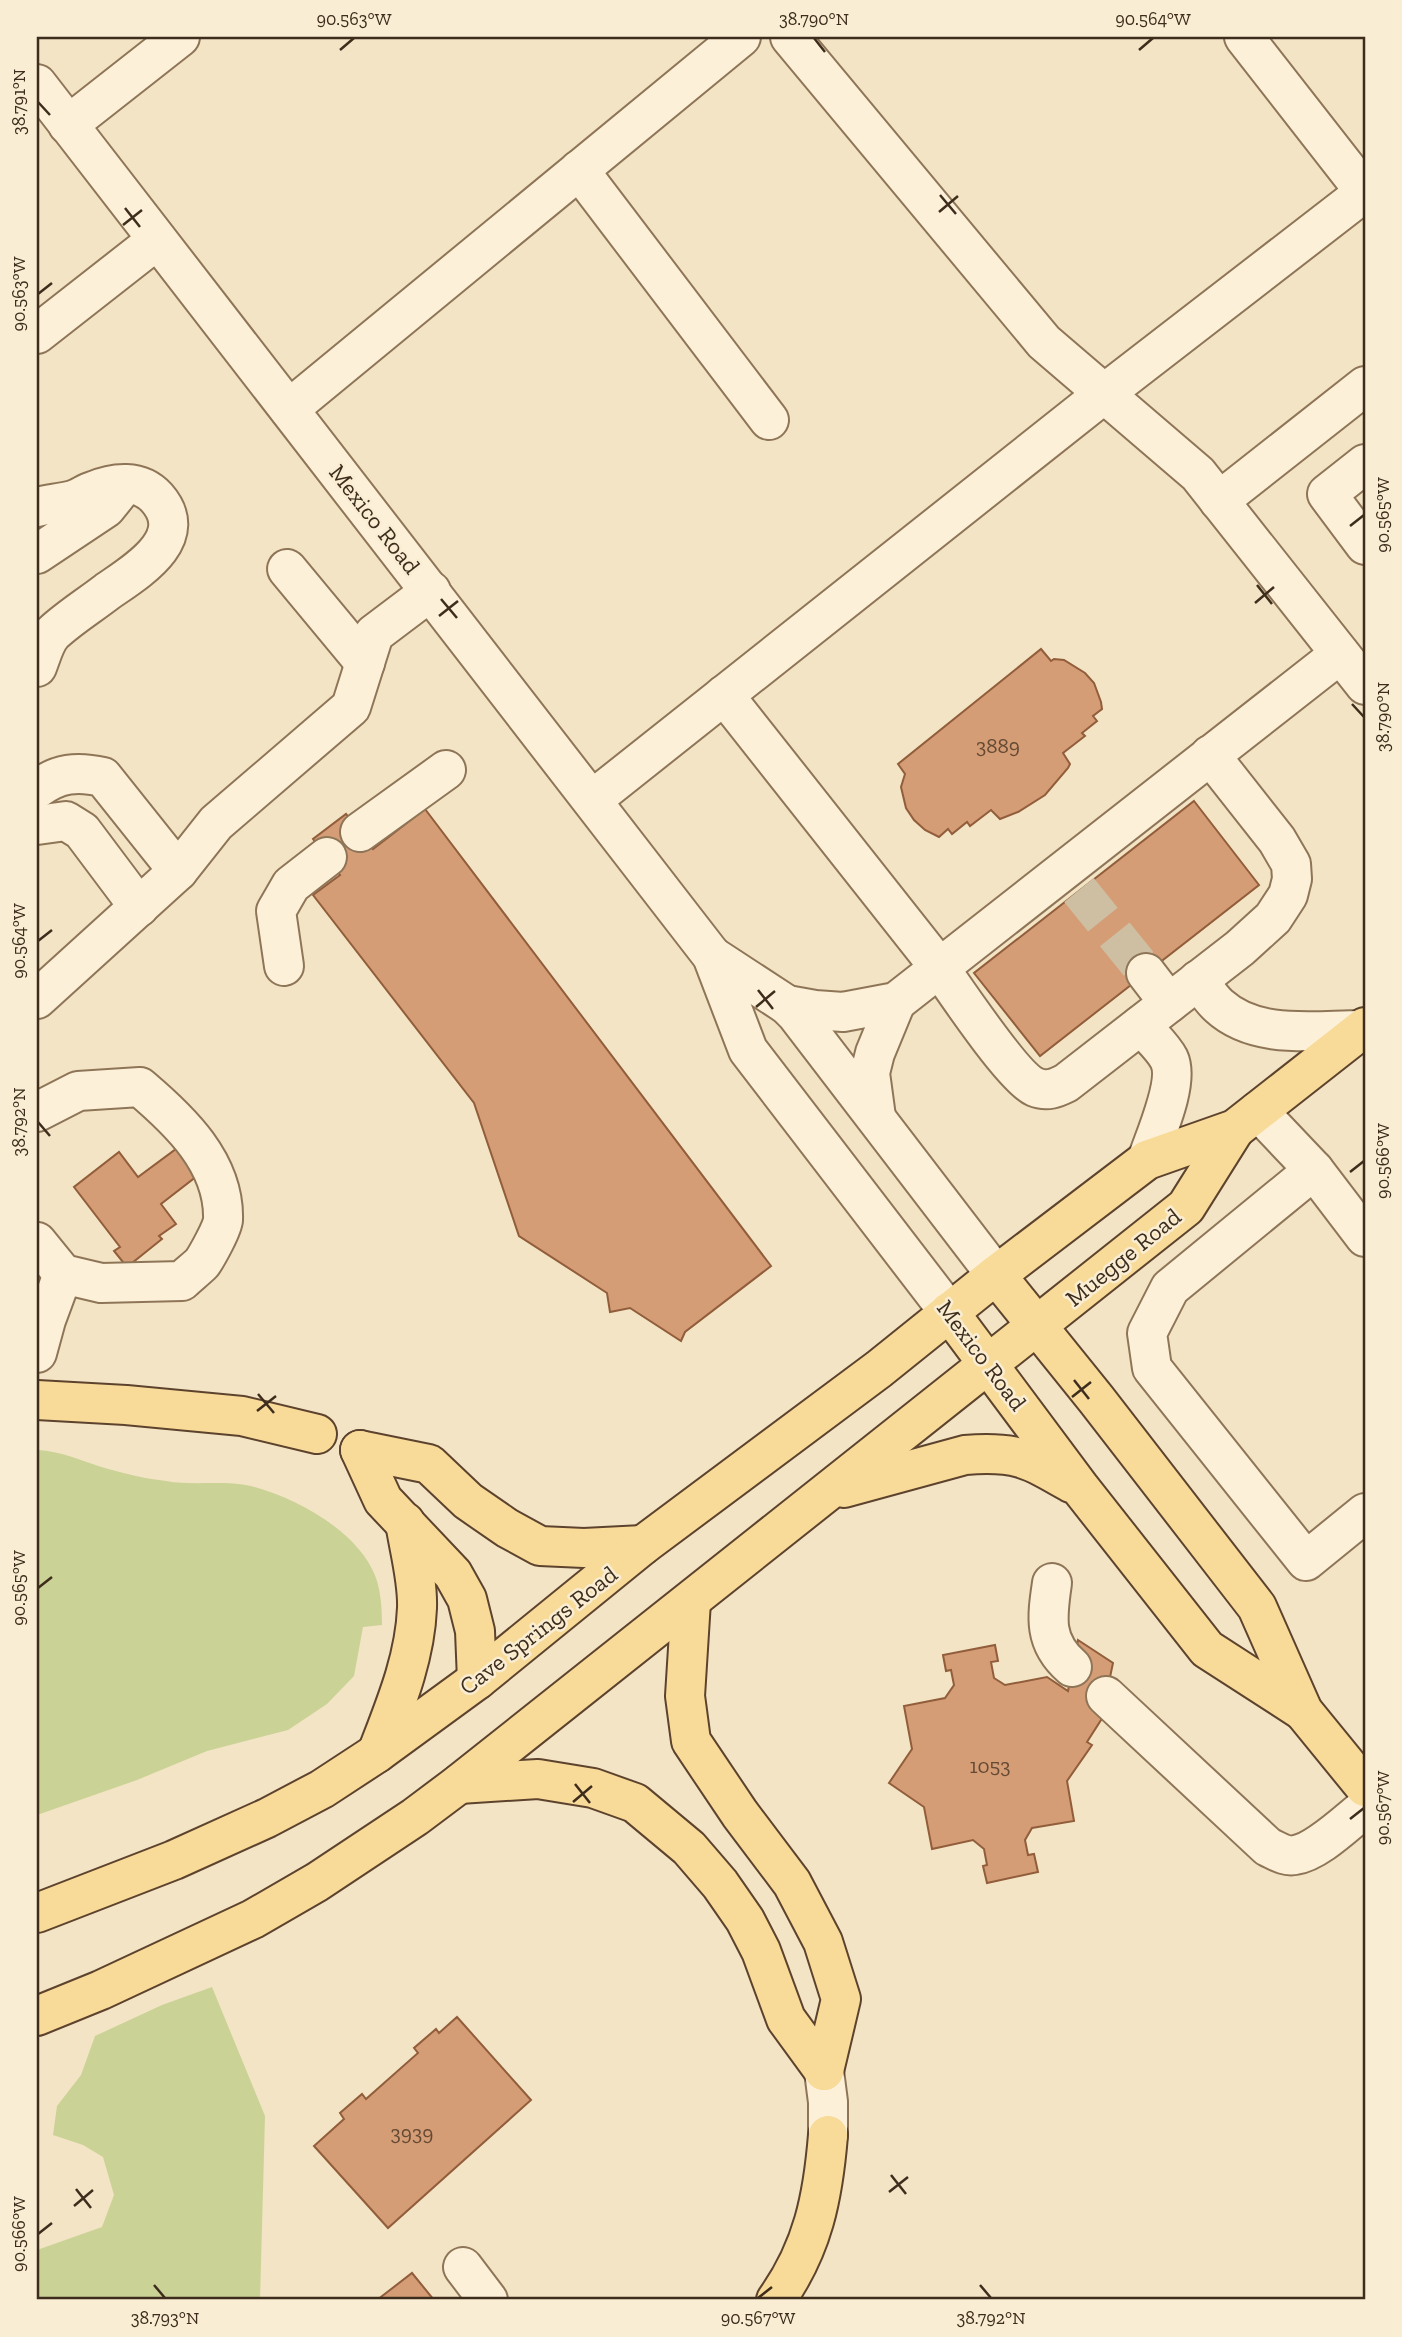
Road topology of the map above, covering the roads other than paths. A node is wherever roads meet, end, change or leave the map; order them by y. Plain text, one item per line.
1 (180, 37) edge
2 (741, 37) edge
3 (790, 37) edge
4 (1244, 37) edge
5 (37, 84) edge
6 (68, 125) junction
7 (579, 170) junction
8 (1365, 192) edge
9 (157, 240) junction
10 (37, 334) edge
11 (1365, 386) edge
12 (1105, 393) junction
13 (289, 409) junction
14 (769, 420) dead end
15 (1365, 464) edge
16 (126, 483) junction
17 (1219, 501) junction
18 (37, 507) edge
19 (1365, 545) edge
20 (37, 554) edge
21 (287, 569) dead end
22 (431, 591) junction
23 (1340, 654) junction
24 (365, 663) junction
25 (37, 667) edge
26 (1365, 685) edge
27 (724, 695) junction
28 (1210, 755) junction
29 (446, 770) dead end
30 (37, 789) edge
31 (592, 800) junction
32 (37, 825) edge
33 (360, 832) dead end
34 (327, 858) dead end
35 (178, 872) junction
36 (139, 906) junction
37 (712, 956) junction
38 (284, 966) dead end
39 (939, 967) junction
40 (1146, 973) tunnel mouth
41 (37, 999) edge
42 (896, 1002) junction
43 (1169, 1003) junction
44 (787, 1005) junction
45 (1363, 1028) edge
46 (37, 1112) edge
47 (876, 1117) junction
48 (1247, 1120) junction
49 (1147, 1160) junction
50 (1314, 1170) junction
51 (1365, 1237) edge
52 (37, 1242) edge
53 (62, 1274) junction
54 (996, 1275) junction
55 (950, 1312) junction
56 (1037, 1326) junction
57 (37, 1353) edge
58 (989, 1365) junction
59 (37, 1400) edge
60 (317, 1434) joint
61 (360, 1450) junction
62 (1081, 1489) junction
63 (829, 1492) junction
64 (1365, 1513) edge
65 (405, 1522) junction
66 (643, 1545) junction
67 (1052, 1583) dead end
68 (691, 1601) junction
69 (1072, 1667) dead end
70 (477, 1680) junction
71 (1106, 1696) dead end
72 (1303, 1711) junction
73 (377, 1753) junction
74 (459, 1784) junction
75 (1365, 1787) edge
76 (1365, 1808) edge
77 (37, 1913) edge
78 (37, 2016) edge
79 (824, 2071) junction
80 (828, 2135) joint
81 (463, 2267) dead end
82 (488, 2300) edge
83 (776, 2300) edge

1 - 6 street
2 - 7 street
3 - 12 street
4 - 8 street
5 - 6 street, Mexico Road
6 - 9 street, Mexico Road
7 - 13 street
7 - 14 street
8 - 12 street
9 - 10 street
9 - 13 street, Mexico Road
11 - 17 street
12 - 17 street
12 - 27 street
13 - 22 street, Mexico Road
15 - 19 street
16 - 18 street
16 - 20 street
16 - 25 street
17 - 23 street
21 - 24 street
22 - 24 street
22 - 31 street, Mexico Road
23 - 26 street
23 - 28 street
24 - 35 street
27 - 31 street
27 - 39 street
28 - 39 street
28 - 43 street
29 - 33 street
30 - 35 street
31 - 37 street, Mexico Road
32 - 36 street
34 - 38 street
35 - 36 street
36 - 41 street
37 - 44 street, Mexico Road
37 - 55 street, Mexico Road
39 - 42 street
39 - 43 street
40 - 43 street
42 - 44 street
42 - 47 street
43 - 45 street
43 - 49 street
44 - 47 street, Mexico Road
45 - 48 main road, Muegge Road
46 - 53 street
47 - 54 street, Mexico Road
48 - 49 main road, Muegge Road
48 - 50 street
48 - 56 main road, Muegge Road
49 - 54 main road, Muegge Road
50 - 51 street
50 - 64 street
52 - 53 street
53 - 57 street
54 - 55 main road, Cave Springs Road
54 - 56 main road, Mexico Road
55 - 58 main road, Mexico Road
55 - 66 main road, Cave Springs Road
56 - 58 main road, Muegge Road
56 - 72 main road, Mexico Road
58 - 62 main road, Mexico Road
58 - 63 main road
59 - 60 main road
60 - 61 street
61 - 65 main road
61 - 66 main road
62 - 63 main road
62 - 72 main road, Mexico Road
63 - 68 main road
65 - 70 main road
65 - 73 main road
66 - 70 main road, Cave Springs Road
67 - 69 street
68 - 74 main road
68 - 79 main road
70 - 73 main road, Cave Springs Road
71 - 76 street
72 - 75 main road, Mexico Road
73 - 77 main road, Cave Springs Road
74 - 78 main road
74 - 79 main road
79 - 80 street
80 - 83 main road
81 - 82 street

